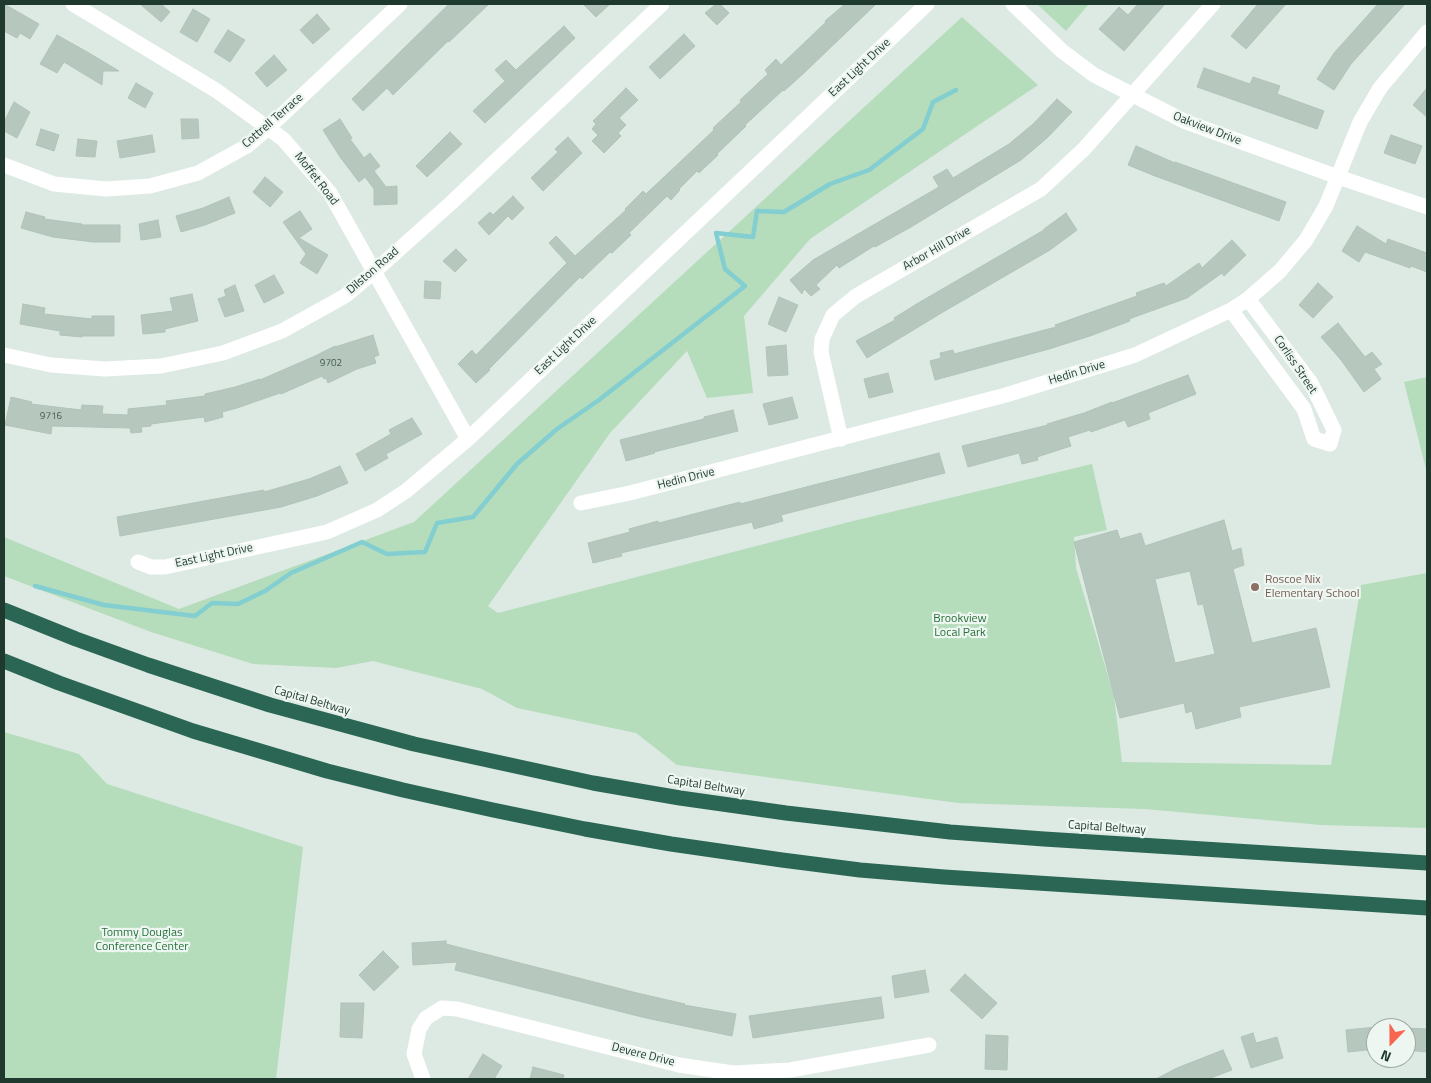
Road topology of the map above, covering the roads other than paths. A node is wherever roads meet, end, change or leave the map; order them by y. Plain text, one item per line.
1 (400, 4) edge
2 (662, 4) edge
3 (927, 4) edge
4 (1013, 4) edge
5 (1212, 4) edge
6 (81, 5) edge
7 (1427, 32) edge
8 (1132, 96) junction
9 (268, 128) junction
10 (4, 165) edge
11 (1338, 177) junction
12 (1427, 207) edge
13 (375, 271) junction
14 (1248, 299) junction
15 (1231, 310) junction
16 (4, 354) edge
17 (841, 438) junction
18 (468, 439) junction
19 (581, 503) dead end
20 (138, 562) dead end
21 (4, 610) edge
22 (4, 661) edge
23 (1427, 863) edge
24 (1427, 908) edge
25 (929, 1045) dead end
26 (423, 1079) edge

1 - 9 street, Cottrell Terrace
2 - 13 street, Dilston Road
3 - 18 street, East Light Drive
4 - 8 street, Oakview Drive
5 - 8 street
6 - 9 street, Moffet Road
7 - 11 street, Hedin Drive
8 - 11 street, Oakview Drive
8 - 17 street, Arbor Hill Drive
9 - 10 street, Cottrell Terrace
9 - 13 street, Moffet Road
11 - 12 street, Oakview Drive
11 - 14 street, Hedin Drive
13 - 16 street, Dilston Road
13 - 18 street, Moffet Road
14 - 15 street, Hedin Drive
14 - 15 street, Corliss Street
15 - 17 street, Hedin Drive
17 - 19 street, Hedin Drive
18 - 20 street, East Light Drive
21 - 23 highway, Capital Beltway
22 - 24 highway
25 - 26 street, Devere Drive

